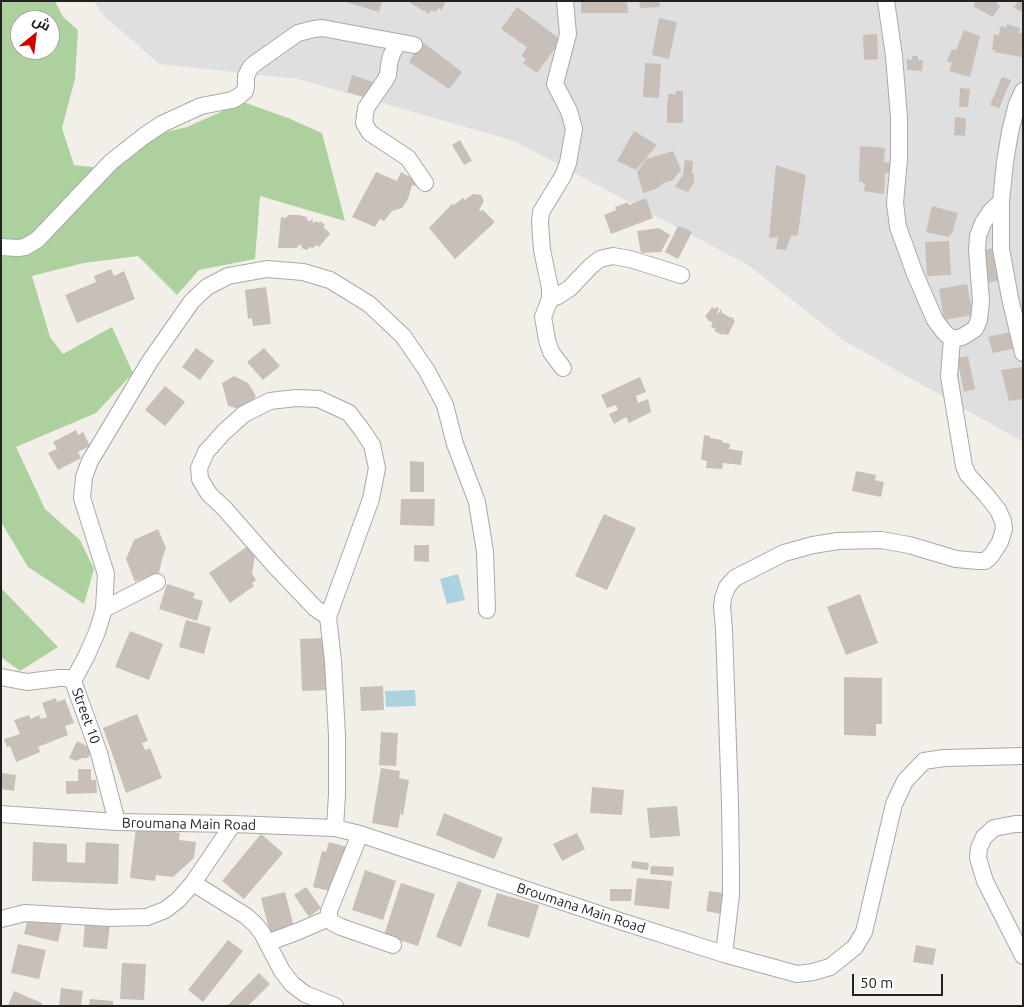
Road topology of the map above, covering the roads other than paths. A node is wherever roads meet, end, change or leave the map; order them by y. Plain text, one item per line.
1 (565, 1) edge
2 (886, 1) edge
3 (1023, 91) edge
4 (1016, 131) edge
5 (425, 183) dead end
6 (1001, 202) junction
7 (1, 247) edge
8 (681, 275) dead end
9 (550, 299) junction
10 (952, 338) junction
11 (1023, 353) edge
12 (563, 368) dead end
13 (157, 582) dead end
14 (104, 609) junction
15 (486, 610) dead end
16 (328, 617) junction
17 (1, 676) edge
18 (73, 681) junction
19 (1023, 756) edge
20 (1, 814) edge
21 (117, 822) junction
22 (232, 824) junction
23 (1023, 824) edge
24 (334, 828) junction
25 (360, 834) junction
26 (193, 883) junction
27 (329, 918) junction
28 (1, 919) edge
29 (267, 943) junction
30 (393, 945) dead end
31 (724, 954) junction
32 (1023, 956) edge
33 (335, 1006) edge

1 - 9 street
2 - 10 street
3 - 4 street
4 - 6 street
5 - 7 street
6 - 10 street
6 - 11 street
8 - 9 street
9 - 12 street
10 - 31 street
13 - 14 street
14 - 15 street
14 - 18 street
16 - 16 street
16 - 24 street
17 - 18 street, Street 10
18 - 21 street, Street 10
19 - 31 street, Broumana Main Road
20 - 21 street, Broumana Main Road
21 - 22 street, Broumana Main Road
22 - 24 street, Broumana Main Road
22 - 26 street
23 - 32 street
24 - 25 street, Broumana Main Road
25 - 27 street
25 - 31 street, Broumana Main Road
26 - 28 street
26 - 29 street
27 - 29 street
27 - 30 street
29 - 33 street

